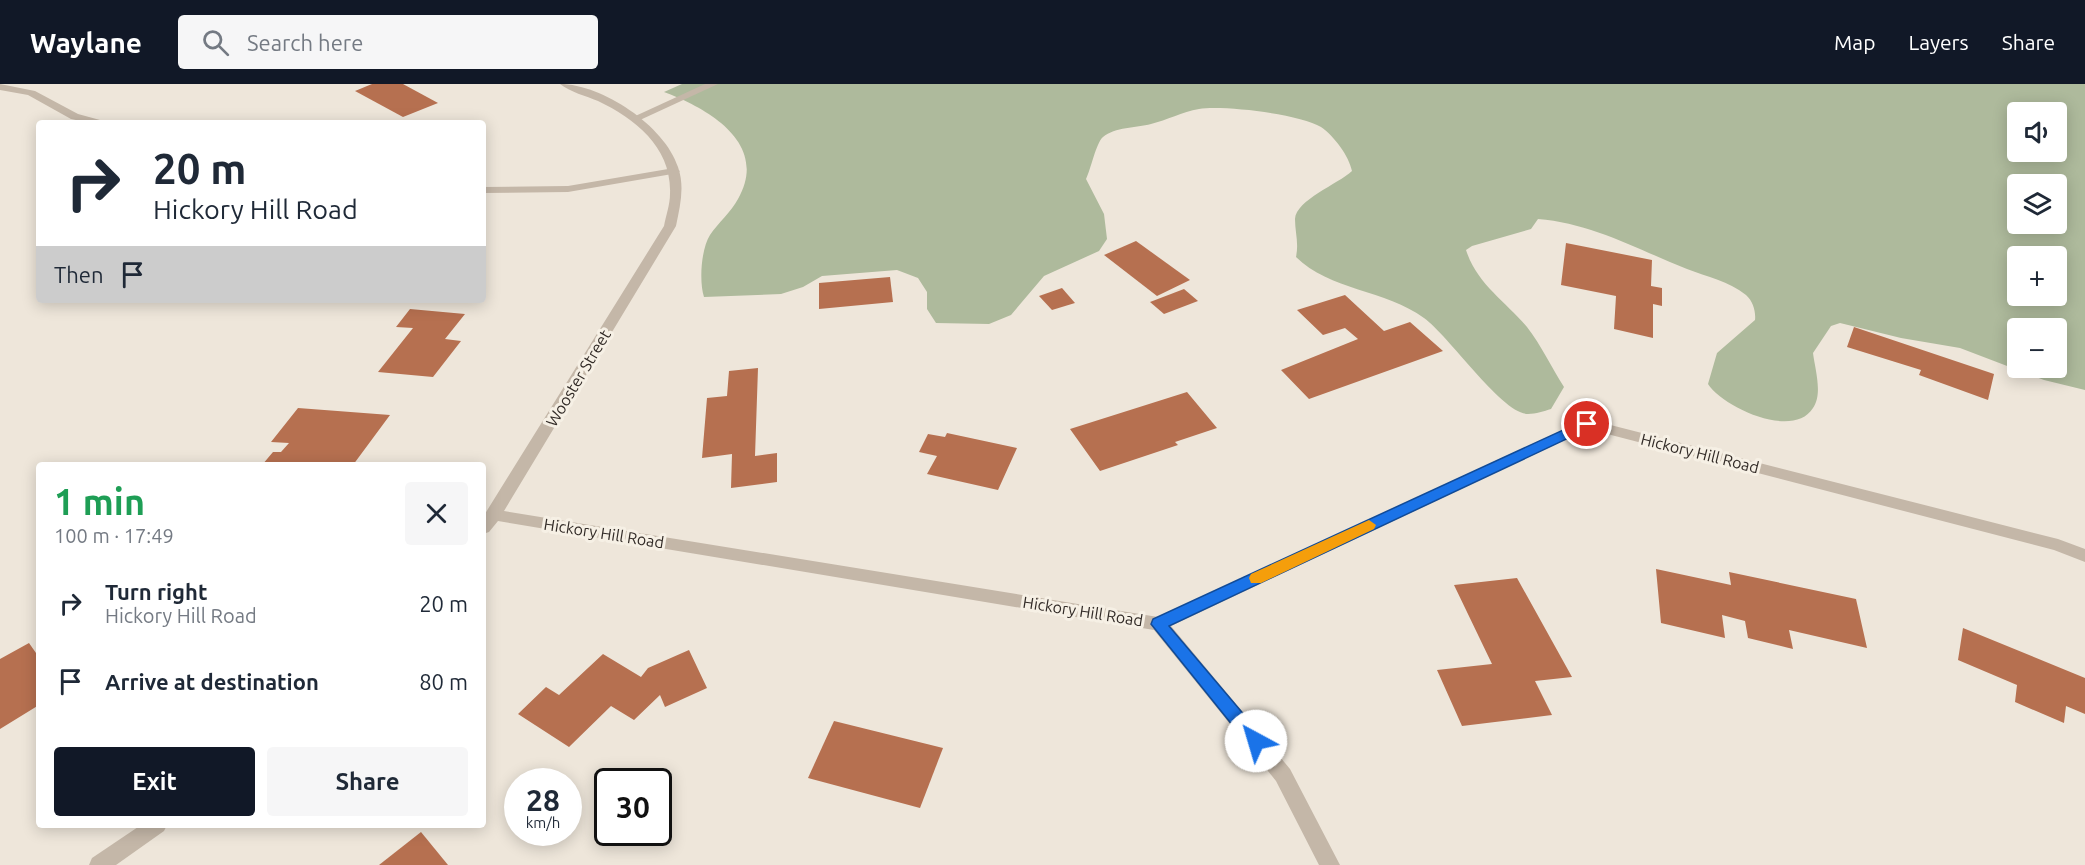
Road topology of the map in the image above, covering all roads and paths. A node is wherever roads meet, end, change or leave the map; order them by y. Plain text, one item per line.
1 (565, 84) edge
2 (713, 84) edge
3 (0, 87) edge
4 (636, 118) junction
5 (90, 120) edge
6 (674, 171) junction
7 (486, 190) edge
8 (494, 515) junction
9 (486, 524) edge
10 (2085, 556) edge
11 (1159, 624) junction
12 (153, 828) edge
13 (99, 865) edge
14 (1330, 865) edge

1 - 4 street
2 - 4 street
3 - 5 street
4 - 6 street
6 - 7 street
6 - 8 street, Wooster Street
8 - 9 street, Wooster Street
8 - 11 street, Hickory Hill Road
10 - 11 street, Hickory Hill Road
11 - 14 street
12 - 13 street

